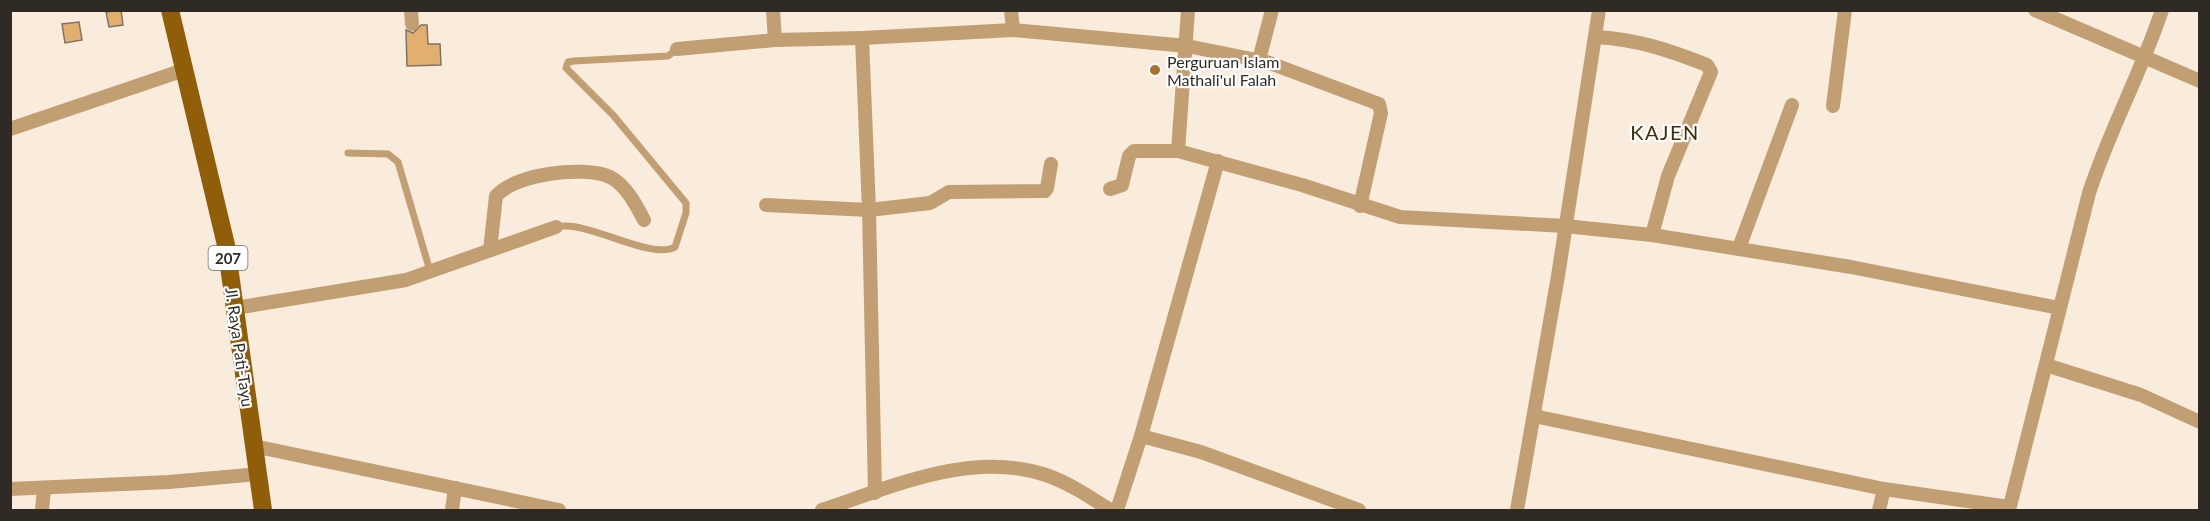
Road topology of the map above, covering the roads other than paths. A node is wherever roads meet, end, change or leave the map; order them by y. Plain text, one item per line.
1 (170, 10) edge
2 (773, 10) edge
3 (1011, 10) edge
4 (1188, 10) edge
5 (1272, 10) edge
6 (1599, 10) edge
7 (1845, 10) edge
8 (2035, 10) edge
9 (2162, 10) edge
10 (1013, 30) junction
11 (1595, 37) junction
12 (862, 38) junction
13 (775, 40) junction
14 (1187, 46) junction
15 (677, 49) joint
16 (2146, 57) junction
17 (1259, 60) junction
18 (184, 70) junction
19 (2199, 81) edge
20 (1792, 105) dead end
21 (1833, 106) dead end
22 (10, 129) edge
23 (1178, 151) junction
24 (348, 153) dead end
25 (1218, 161) junction
26 (1051, 164) dead end
27 (1110, 189) dead end
28 (766, 205) dead end
29 (1360, 206) junction
30 (869, 210) junction
31 (644, 220) dead end
32 (1565, 226) junction
33 (556, 227) joint
34 (1652, 235) junction
35 (1739, 248) junction
36 (490, 250) junction
37 (430, 271) junction
38 (235, 308) junction
39 (2059, 308) junction
40 (2046, 365) junction
41 (1534, 416) junction
42 (2199, 422) edge
43 (1141, 436) junction
44 (254, 446) junction
45 (259, 474) junction
46 (455, 488) junction
47 (10, 489) edge
48 (44, 489) junction
49 (1884, 489) junction
50 (875, 493) junction
51 (2009, 509) edge
52 (42, 510) edge
53 (263, 510) edge
54 (452, 510) edge
55 (559, 510) edge
56 (822, 510) edge
57 (1110, 510) edge
58 (1117, 510) edge
59 (1359, 510) edge
60 (1517, 510) edge
61 (1879, 510) edge

1 - 18 main road, Jl. Raya Pati-Tayu / 207
2 - 13 street
3 - 10 street
4 - 14 street
5 - 17 street
6 - 11 street
7 - 21 street
8 - 16 street
9 - 16 street
10 - 12 street
10 - 14 street
11 - 32 street
11 - 34 street
12 - 13 street
12 - 30 street
13 - 15 street
14 - 17 street
14 - 23 street
15 - 33 lane
16 - 19 street
16 - 39 street
17 - 29 street
18 - 22 street
18 - 38 main road, Jl. Raya Pati-Tayu / 207
20 - 35 street
23 - 25 street
23 - 27 street
24 - 37 lane
25 - 29 street
25 - 43 street
26 - 30 street
28 - 30 street
29 - 32 street
30 - 50 street
31 - 36 street
32 - 34 street
32 - 41 street
33 - 36 street
34 - 35 street
35 - 39 street
36 - 37 street
37 - 38 street
38 - 44 main road, Jl. Raya Pati-Tayu / 207
39 - 40 street
40 - 42 street
40 - 51 street
41 - 49 street
41 - 60 street
43 - 58 street
43 - 59 street
44 - 45 main road, Jl. Raya Pati-Tayu / 207
44 - 46 street
45 - 48 street
45 - 53 main road, Jl. Raya Pati-Tayu / 207
46 - 54 street
46 - 55 street
47 - 48 street
48 - 52 street
49 - 51 street
49 - 61 street
50 - 56 street
50 - 57 street

